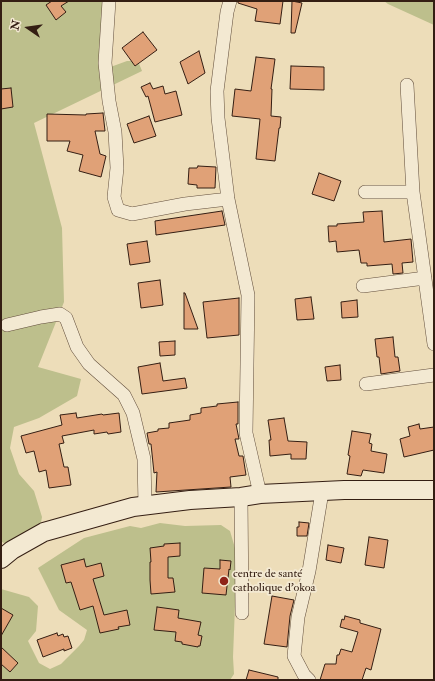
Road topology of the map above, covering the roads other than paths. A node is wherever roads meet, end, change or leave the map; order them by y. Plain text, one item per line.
1 (109, 1) edge
2 (230, 1) edge
3 (406, 85) dead end
4 (365, 192) dead end
5 (414, 192) junction
6 (228, 198) junction
7 (425, 278) junction
8 (363, 286) dead end
9 (7, 325) dead end
10 (434, 344) edge
11 (434, 375) edge
12 (366, 384) dead end
13 (434, 490) edge
14 (322, 492) junction
15 (260, 494) junction
16 (241, 497) junction
17 (145, 505) junction
18 (1, 559) edge
19 (242, 613) dead end
20 (309, 680) edge

1 - 6 street
2 - 6 street
3 - 5 street
4 - 5 street
5 - 7 street
6 - 15 street
7 - 8 street
7 - 10 street
9 - 17 street
11 - 12 street
13 - 14 main road
14 - 15 main road
14 - 20 street
15 - 16 main road
16 - 17 main road
16 - 19 street
17 - 18 main road

